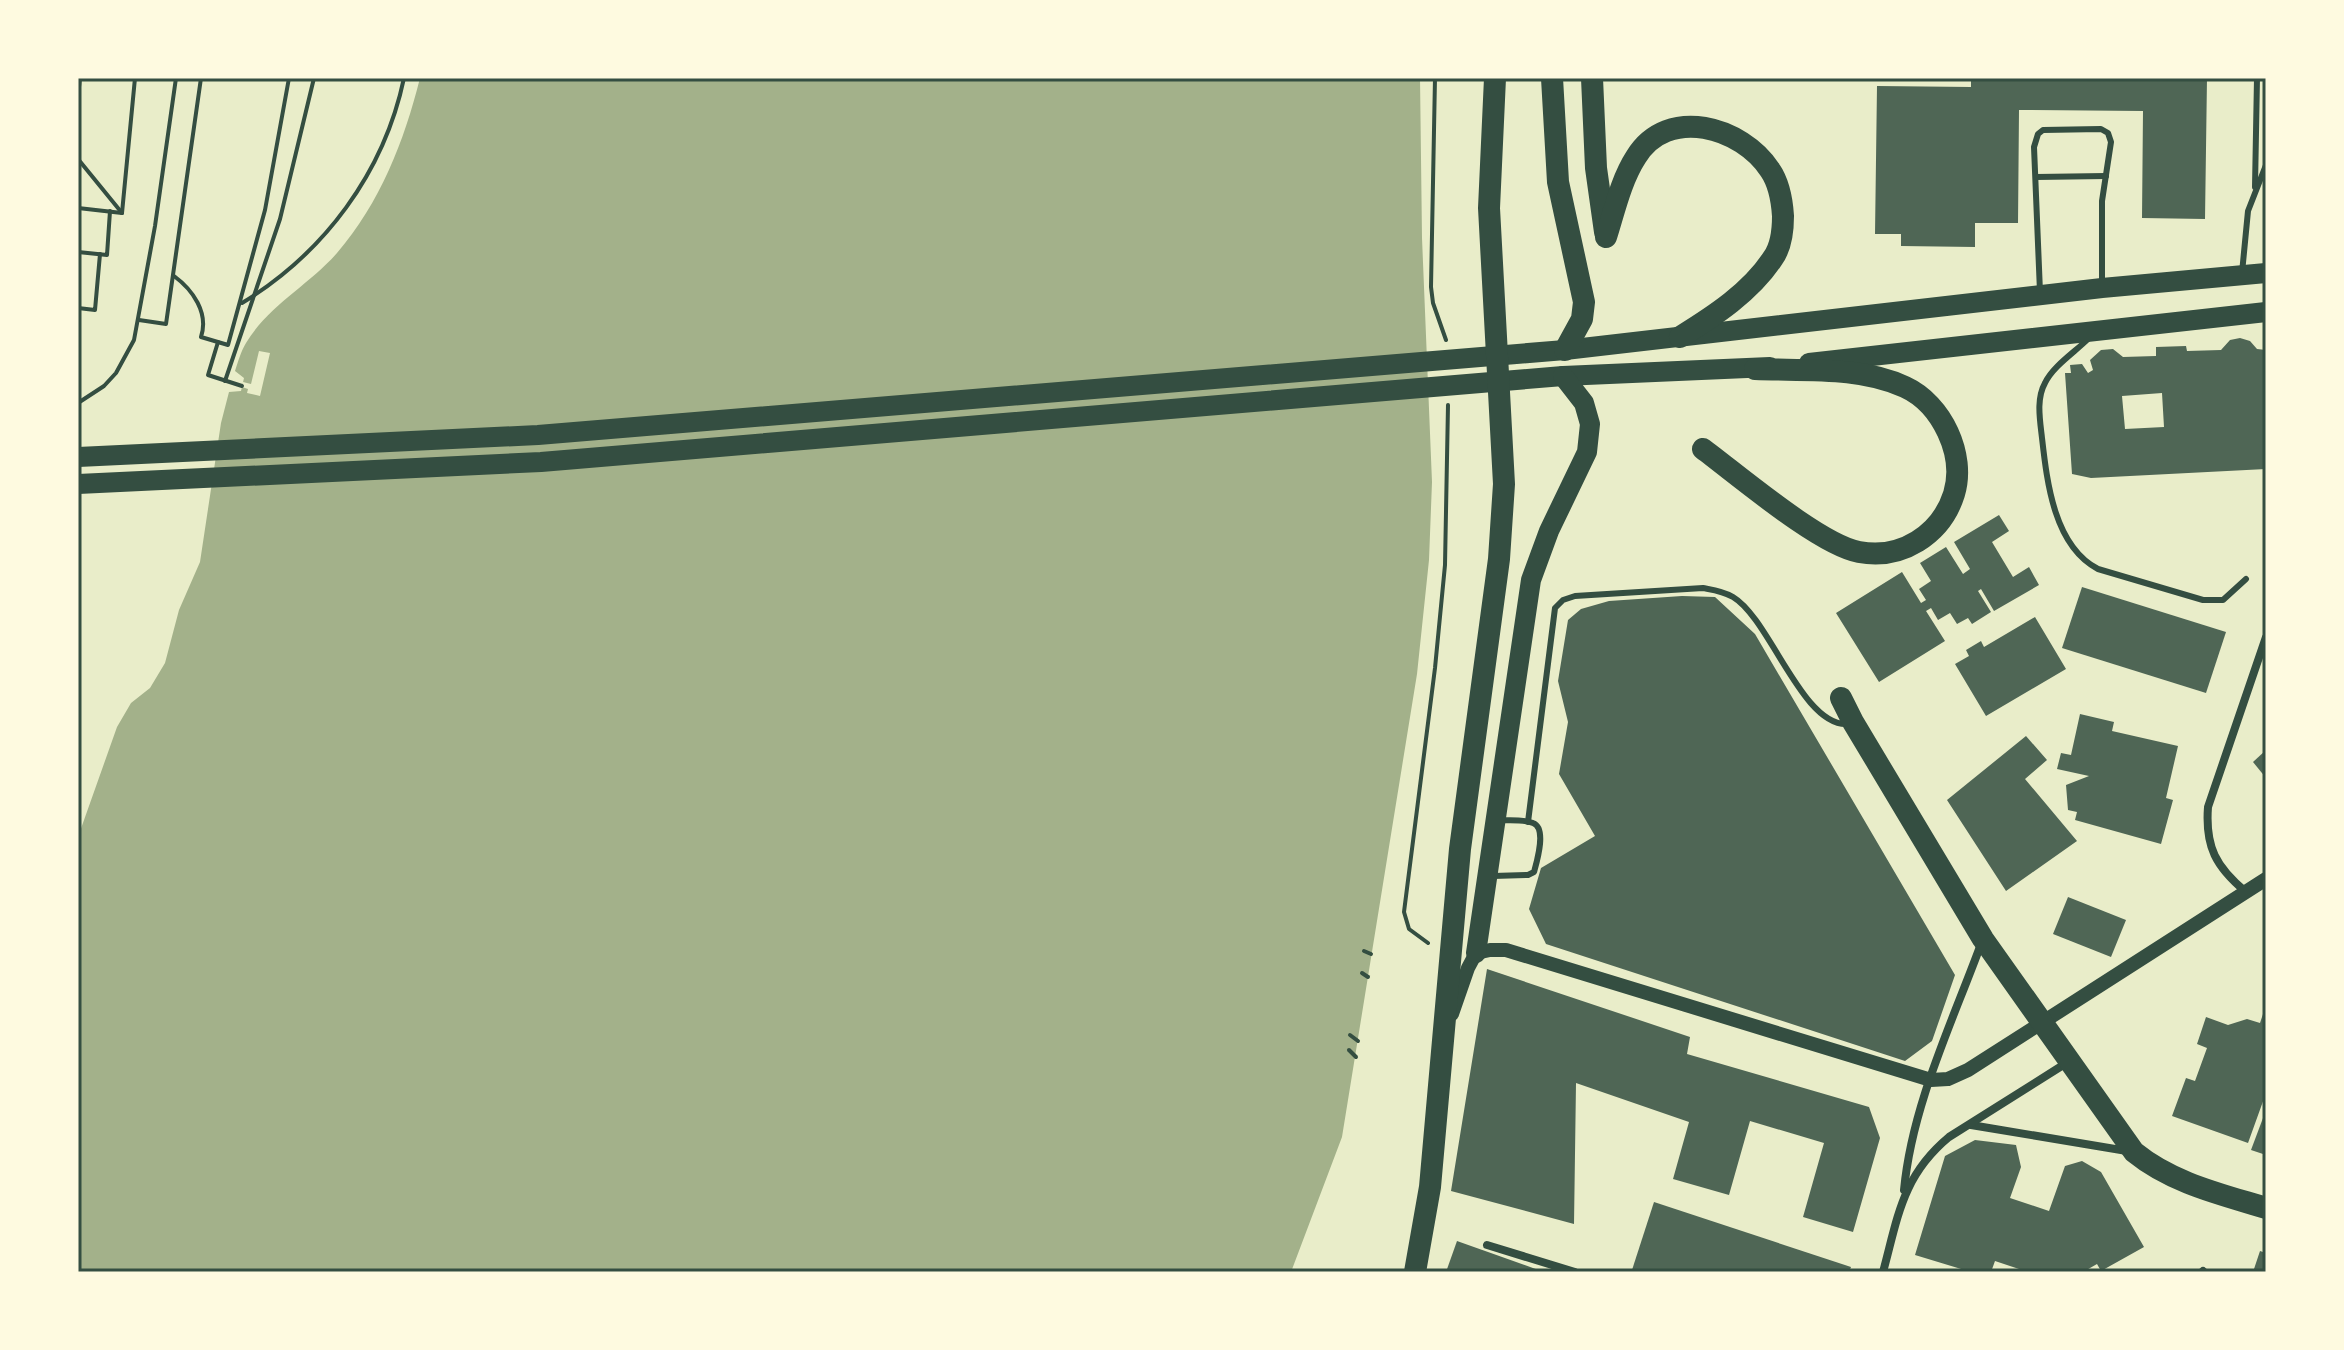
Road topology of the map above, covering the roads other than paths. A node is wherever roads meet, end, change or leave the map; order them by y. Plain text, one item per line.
1 (1495, 78) edge
2 (1552, 78) edge
3 (1592, 78) edge
4 (2257, 78) edge
5 (2266, 165) edge
6 (2106, 176) junction
7 (2036, 177) junction
8 (2255, 191) junction
9 (2266, 273) edge
10 (2242, 276) junction
11 (2102, 288) junction
12 (2040, 295) junction
13 (2266, 312) edge
14 (2097, 331) junction
15 (1680, 337) junction
16 (1565, 350) junction
17 (1755, 369) junction
18 (1563, 376) junction
19 (1703, 449) dead end
20 (86, 457) edge
21 (87, 483) edge
22 (2246, 579) dead end
23 (2266, 637) edge
24 (1841, 698) dead end
25 (1853, 722) junction
26 (1496, 820) junction
27 (1528, 822) junction
28 (1488, 876) junction
29 (2266, 879) edge
30 (2247, 892) junction
31 (1983, 939) junction
32 (1476, 953) junction
33 (2040, 1022) junction
34 (1444, 1041) junction
35 (2069, 1062) junction
36 (1931, 1080) junction
37 (1970, 1125) junction
38 (2134, 1152) junction
39 (1903, 1199) junction
40 (2266, 1208) edge
41 (1487, 1245) dead end
42 (1415, 1272) edge
43 (1575, 1272) edge
44 (1883, 1272) edge

1 - 34 highway
2 - 16 highway
3 - 15 highway
4 - 8 lane
5 - 8 lane
6 - 7 lane
6 - 7 lane
6 - 11 lane
7 - 12 lane
8 - 10 lane
9 - 10 main road
10 - 11 main road
11 - 12 main road
12 - 15 main road
13 - 14 main road
14 - 17 main road
14 - 22 lane
15 - 16 main road
16 - 20 main road
17 - 18 main road
17 - 19 highway
18 - 21 main road
18 - 26 main road
23 - 30 street
24 - 25 highway
25 - 27 lane
25 - 31 highway
26 - 27 lane
26 - 28 main road
27 - 28 lane
28 - 32 main road
29 - 30 street
30 - 33 street
31 - 33 highway
31 - 36 street
32 - 34 street
32 - 36 street
33 - 35 highway
33 - 36 street
34 - 42 highway
35 - 37 street
35 - 38 highway
36 - 39 street
37 - 38 street
37 - 39 street
38 - 40 highway
39 - 44 street
41 - 43 street

